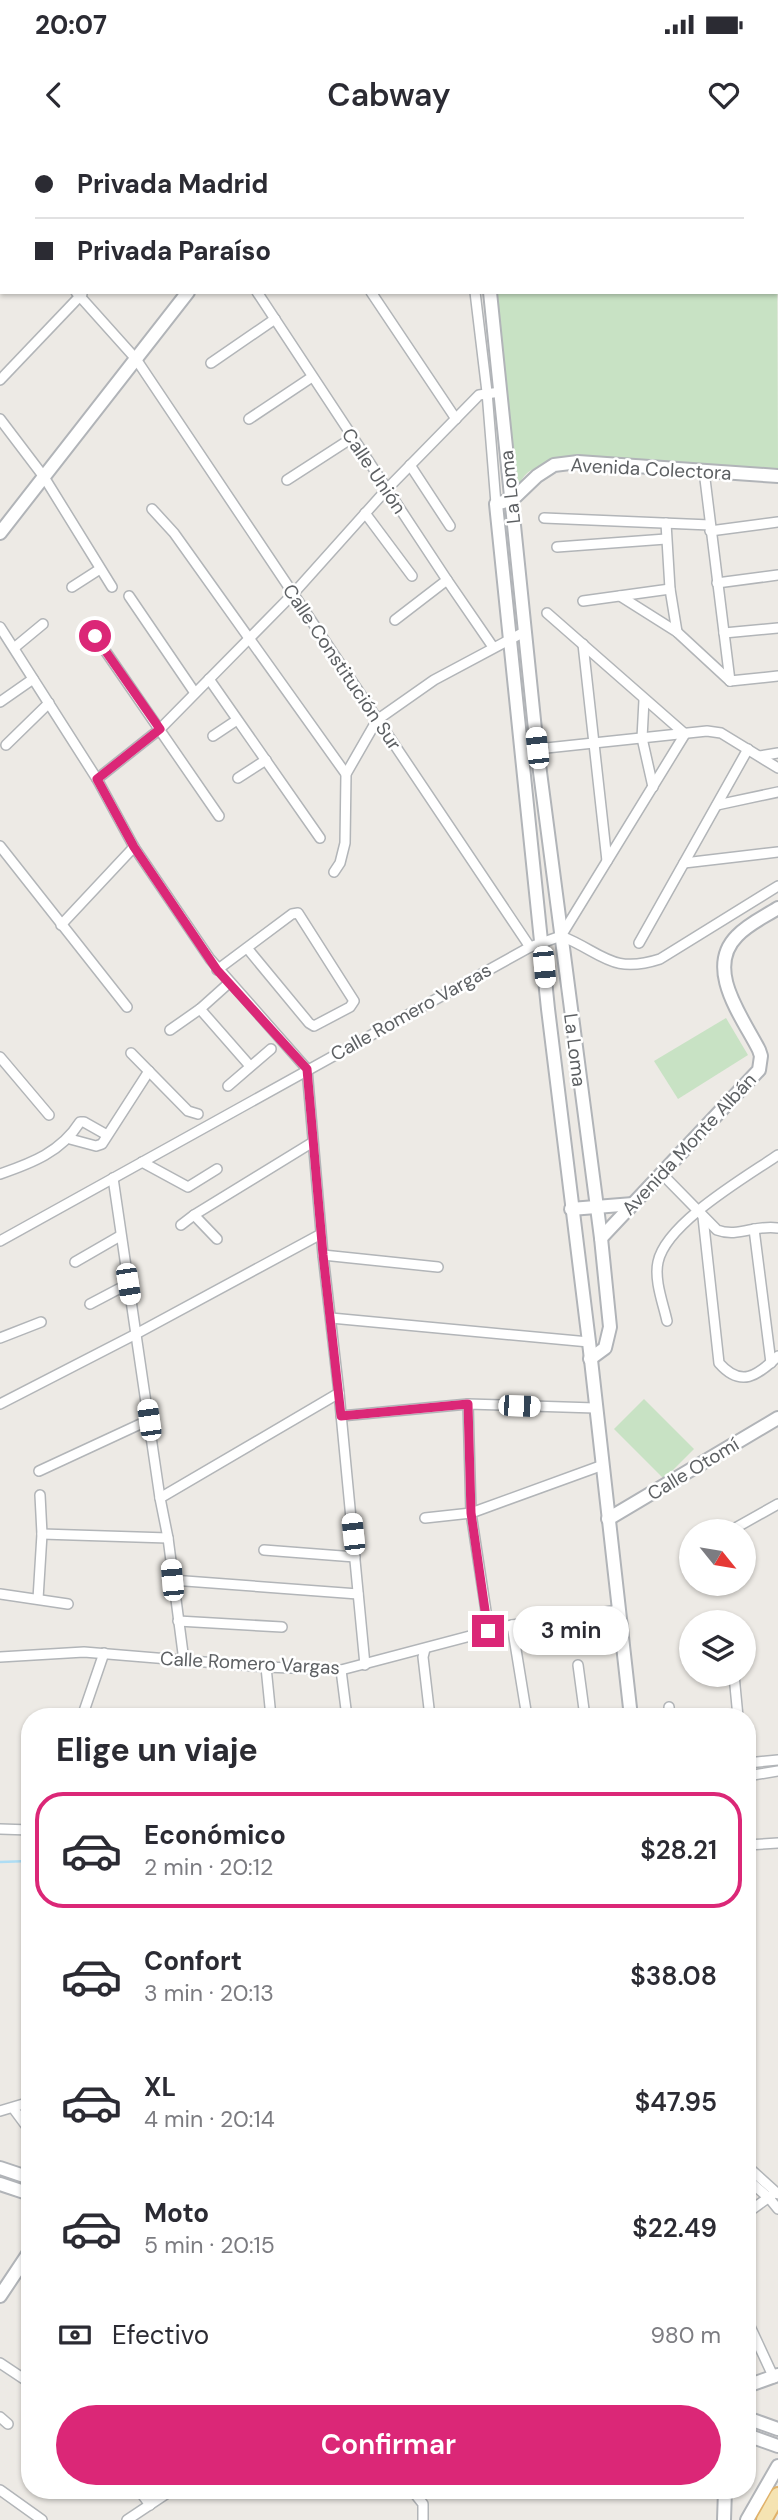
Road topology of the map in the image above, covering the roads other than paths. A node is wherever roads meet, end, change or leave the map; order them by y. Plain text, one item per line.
1 (80, 294) edge
2 (186, 294) edge
3 (258, 294) edge
4 (372, 294) edge
5 (475, 294) edge
6 (490, 294) edge
7 (275, 319) junction
8 (136, 359) junction
9 (211, 363) dead end
10 (312, 377) junction
11 (0, 380) edge
12 (494, 392) junction
13 (0, 419) edge
14 (249, 419) dead end
15 (456, 419) junction
16 (352, 438) junction
17 (411, 465) junction
18 (704, 471) junction
19 (778, 476) edge
20 (44, 477) junction
21 (287, 480) dead end
22 (387, 489) junction
23 (512, 500) junction
24 (496, 504) junction
25 (152, 509) dead end
26 (365, 513) junction
27 (544, 518) dead end
28 (778, 522) edge
29 (666, 523) junction
30 (450, 526) dead end
31 (710, 528) junction
32 (0, 533) edge
33 (666, 539) junction
34 (557, 547) dead end
35 (100, 569) junction
36 (778, 575) edge
37 (412, 576) dead end
38 (447, 580) junction
39 (717, 583) junction
40 (72, 587) dead end
41 (112, 587) dead end
42 (670, 589) junction
43 (293, 594) junction
44 (129, 596) dead end
45 (620, 596) junction
46 (583, 601) dead end
47 (547, 613) dead end
48 (395, 620) dead end
49 (44, 624) dead end
50 (0, 627) edge
51 (778, 628) edge
52 (524, 632) junction
53 (677, 632) junction
54 (724, 633) junction
55 (95, 636) dead end
56 (248, 639) junction
57 (510, 639) junction
58 (583, 644) junction
59 (493, 647) junction
60 (14, 648) junction
61 (778, 676) edge
62 (33, 679) junction
63 (209, 679) junction
64 (730, 681) junction
65 (195, 693) junction
66 (644, 700) junction
67 (0, 702) edge
68 (49, 703) junction
69 (237, 720) junction
70 (377, 720) junction
71 (160, 729) junction
72 (685, 734) junction
73 (213, 736) dead end
74 (642, 738) junction
75 (593, 743) junction
76 (6, 745) dead end
77 (537, 748) junction
78 (748, 749) junction
79 (778, 753) edge
80 (760, 756) junction
81 (265, 760) junction
82 (778, 768) edge
83 (346, 774) junction
84 (238, 778) dead end
85 (97, 779) junction
86 (653, 787) junction
87 (778, 792) edge
88 (717, 805) junction
89 (219, 816) dead end
90 (320, 838) dead end
91 (0, 846) edge
92 (134, 847) junction
93 (778, 852) edge
94 (607, 862) junction
95 (684, 863) junction
96 (334, 872) dead end
97 (778, 886) edge
98 (778, 908) edge
99 (61, 925) junction
100 (561, 936) junction
101 (639, 943) dead end
102 (536, 945) junction
103 (247, 948) junction
104 (217, 970) junction
105 (229, 983) junction
106 (127, 1007) dead end
107 (200, 1009) junction
108 (170, 1030) dead end
109 (271, 1049) dead end
110 (131, 1053) dead end
111 (0, 1057) edge
112 (250, 1066) junction
113 (307, 1069) junction
114 (149, 1071) junction
115 (579, 1081) junction
116 (556, 1082) junction
117 (228, 1086) dead end
118 (49, 1115) dead end
119 (198, 1115) dead end
120 (107, 1135) junction
121 (70, 1139) junction
122 (313, 1142) junction
123 (778, 1156) edge
124 (142, 1162) junction
125 (217, 1169) dead end
126 (0, 1174) edge
127 (662, 1174) junction
128 (113, 1178) junction
129 (633, 1204) junction
130 (596, 1205) junction
131 (571, 1209) junction
132 (700, 1213) junction
133 (194, 1215) junction
134 (181, 1225) dead end
135 (778, 1228) edge
136 (754, 1229) junction
137 (321, 1234) junction
138 (120, 1236) junction
139 (601, 1238) junction
140 (217, 1239) dead end
141 (0, 1243) edge
142 (323, 1255) junction
143 (75, 1262) dead end
144 (438, 1267) dead end
145 (128, 1284) junction
146 (90, 1304) dead end
147 (331, 1318) junction
148 (667, 1321) dead end
149 (41, 1322) dead end
150 (136, 1334) junction
151 (0, 1338) edge
152 (589, 1342) junction
153 (590, 1360) junction
154 (774, 1360) edge
155 (339, 1393) junction
156 (0, 1404) edge
157 (468, 1404) junction
158 (595, 1408) junction
159 (341, 1416) junction
160 (778, 1418) edge
161 (149, 1420) junction
162 (603, 1465) junction
163 (39, 1471) dead end
164 (40, 1495) dead end
165 (160, 1498) junction
166 (778, 1504) edge
167 (471, 1513) junction
168 (425, 1518) dead end
169 (608, 1519) junction
170 (751, 1519) edge
171 (42, 1534) junction
172 (168, 1538) junction
173 (264, 1550) dead end
174 (355, 1557) junction
175 (172, 1580) junction
176 (0, 1594) edge
177 (358, 1594) junction
178 (38, 1599) junction
179 (68, 1604) dead end
180 (619, 1610) junction
181 (178, 1621) junction
182 (512, 1625) junction
183 (282, 1627) dead end
184 (488, 1631) junction
185 (425, 1649) junction
186 (104, 1653) junction
187 (0, 1657) edge
188 (184, 1661) junction
189 (365, 1665) junction
190 (578, 1665) dead end
191 (266, 1667) junction
192 (341, 1670) junction
193 (735, 1687) edge
194 (85, 1708) edge
195 (270, 1708) edge
196 (346, 1708) edge
197 (429, 1708) edge
198 (526, 1708) edge
199 (584, 1708) edge
200 (630, 1708) edge
201 (737, 1708) edge
202 (778, 1760) edge
203 (756, 1762) edge
204 (778, 1771) edge
205 (756, 1775) edge
206 (0, 1829) edge
207 (21, 1830) edge
208 (778, 1843) edge
209 (756, 1844) edge
210 (21, 2106) edge
211 (13, 2109) junction
212 (0, 2111) edge
213 (21, 2119) edge
214 (0, 2168) edge
215 (21, 2175) edge
216 (756, 2175) edge
217 (756, 2184) edge
218 (0, 2185) edge
219 (21, 2191) edge
220 (775, 2194) edge
221 (756, 2207) edge
222 (778, 2209) edge
223 (21, 2263) edge
224 (2, 2289) edge
225 (756, 2337) edge
226 (0, 2363) edge
227 (776, 2376) edge
228 (21, 2377) edge
229 (756, 2383) edge
230 (0, 2417) edge
231 (756, 2421) edge
232 (8, 2424) dead end
233 (778, 2429) edge
234 (756, 2438) edge
235 (778, 2446) edge
236 (778, 2466) edge
237 (0, 2490) edge
238 (778, 2496) edge
239 (146, 2499) edge
240 (159, 2499) edge
241 (419, 2499) edge
242 (724, 2499) edge
243 (150, 2505) junction
244 (42, 2520) edge
245 (127, 2520) edge
246 (423, 2520) edge
247 (723, 2520) edge
248 (747, 2520) edge
249 (764, 2520) edge

1 - 8 street, Calle Constitución Sur
1 - 11 street
2 - 8 street
3 - 7 street, Calle Unión
4 - 15 street
5 - 12 street
6 - 12 street, La Loma
7 - 9 street
7 - 10 street, Calle Unión
8 - 20 street
8 - 43 street, Calle Constitución Sur
10 - 14 street
10 - 16 street, Calle Unión
12 - 15 street
12 - 23 street, La Loma
12 - 24 street
13 - 20 street
15 - 17 street
16 - 21 street
16 - 22 street, Calle Unión
17 - 22 street
17 - 30 street
18 - 19 street, Avenida Colectora
18 - 23 street, Avenida Colectora
18 - 31 street
20 - 32 street
20 - 35 street
22 - 26 street
22 - 38 street, Calle Unión
23 - 24 street, Avenida Colectora
23 - 52 street, La Loma
24 - 57 street
25 - 56 street
26 - 37 street
26 - 43 street
27 - 29 street
28 - 31 street
29 - 31 street
29 - 33 street
31 - 39 street
33 - 34 street
33 - 42 street
35 - 40 street
35 - 41 street
36 - 39 street
38 - 48 street
38 - 59 street, Calle Unión
39 - 54 street
42 - 45 street
42 - 53 street
43 - 56 street
43 - 70 street, Calle Constitución Sur
44 - 65 street
45 - 46 street
45 - 53 street
47 - 58 street
49 - 60 street
50 - 60 street
51 - 54 street
52 - 57 street
52 - 77 street, La Loma
53 - 64 street
54 - 64 street
55 - 71 street
56 - 63 street
56 - 83 street
57 - 59 street
57 - 102 street
58 - 66 street
58 - 75 street
59 - 70 street
60 - 62 street
61 - 64 street
62 - 67 street
62 - 68 street
63 - 65 street
63 - 69 street
65 - 71 street
66 - 72 street
66 - 74 street
68 - 76 street
68 - 85 street
69 - 73 street
69 - 81 street
70 - 83 street
70 - 102 street, Calle Constitución Sur
71 - 85 street
71 - 89 street
72 - 74 street
72 - 78 street
72 - 86 street
74 - 75 street
74 - 86 street
75 - 77 street
75 - 94 street
77 - 100 street, La Loma
78 - 80 street
78 - 88 street
79 - 80 street
80 - 82 street
81 - 84 street
81 - 90 street
83 - 96 street
85 - 92 street
86 - 94 street
87 - 88 street
88 - 95 street
91 - 99 street
92 - 99 street
92 - 104 street
93 - 95 street
94 - 100 street
95 - 101 street
97 - 100 street
98 - 127 street, Avenida Monte Albán
99 - 106 street
100 - 102 street
100 - 115 street, La Loma
102 - 113 street, Calle Romero Vargas
102 - 116 street
103 - 103 street
103 - 104 street
104 - 105 street
105 - 107 street
105 - 113 street
107 - 108 street
107 - 112 street
109 - 112 street
110 - 114 street
111 - 118 street
112 - 117 street
113 - 122 street
113 - 124 street, Calle Romero Vargas
114 - 119 street
114 - 120 street
115 - 116 street
115 - 130 street, La Loma
116 - 131 street
120 - 121 street
120 - 121 street
121 - 126 street
122 - 133 street
122 - 137 street
123 - 132 street
124 - 125 street
124 - 128 street, Calle Romero Vargas
127 - 129 street, Avenida Monte Albán
127 - 132 street
128 - 138 street
128 - 141 street, Calle Romero Vargas
129 - 130 street
129 - 139 street, Avenida Monte Albán
130 - 131 street
130 - 139 street, La Loma
131 - 152 street
132 - 136 street
132 - 148 street
132 - 154 street
133 - 134 street
133 - 140 street
135 - 136 street
136 - 154 street
137 - 142 street
137 - 150 street
138 - 143 street
138 - 145 street
139 - 153 street, La Loma
142 - 144 street
142 - 147 street
145 - 146 street
145 - 150 street
147 - 152 street
147 - 155 street
149 - 151 street
150 - 156 street
150 - 161 street
152 - 153 street
153 - 158 street
155 - 159 street
155 - 165 street
157 - 158 street
157 - 159 street
157 - 167 street
158 - 162 street
159 - 174 street
160 - 169 street, Calle Otomí
161 - 163 street
161 - 165 street
162 - 167 street
162 - 169 street
164 - 171 street
165 - 172 street
166 - 170 street
167 - 168 street
167 - 184 street
169 - 180 street
171 - 172 street
171 - 178 street
172 - 175 street
173 - 174 street
174 - 177 street
175 - 177 street
175 - 181 street
176 - 178 street
177 - 189 street
178 - 179 street
180 - 182 street, Calle Romero Vargas
180 - 200 street
181 - 183 street
181 - 188 street
182 - 184 street, Calle Romero Vargas
182 - 198 street
184 - 185 street, Calle Romero Vargas
185 - 189 street, Calle Romero Vargas
185 - 197 street
186 - 187 street, Calle Romero Vargas
186 - 188 street, Calle Romero Vargas
186 - 194 street
188 - 191 street, Calle Romero Vargas
189 - 192 street, Calle Romero Vargas
190 - 199 street
191 - 192 street, Calle Romero Vargas
191 - 195 street
192 - 196 street
193 - 201 street
202 - 203 street
204 - 205 street
206 - 207 street
208 - 209 street
210 - 211 street
211 - 212 street
211 - 213 street
214 - 215 street
216 - 220 street
217 - 220 street
218 - 219 street
220 - 221 street
220 - 222 street
223 - 224 street
225 - 227 street
226 - 228 street
227 - 229 street
230 - 232 street
231 - 233 street
234 - 235 street
236 - 248 street
237 - 244 street
238 - 249 main road
239 - 243 street
240 - 243 street
241 - 246 street
242 - 247 street
243 - 245 street

